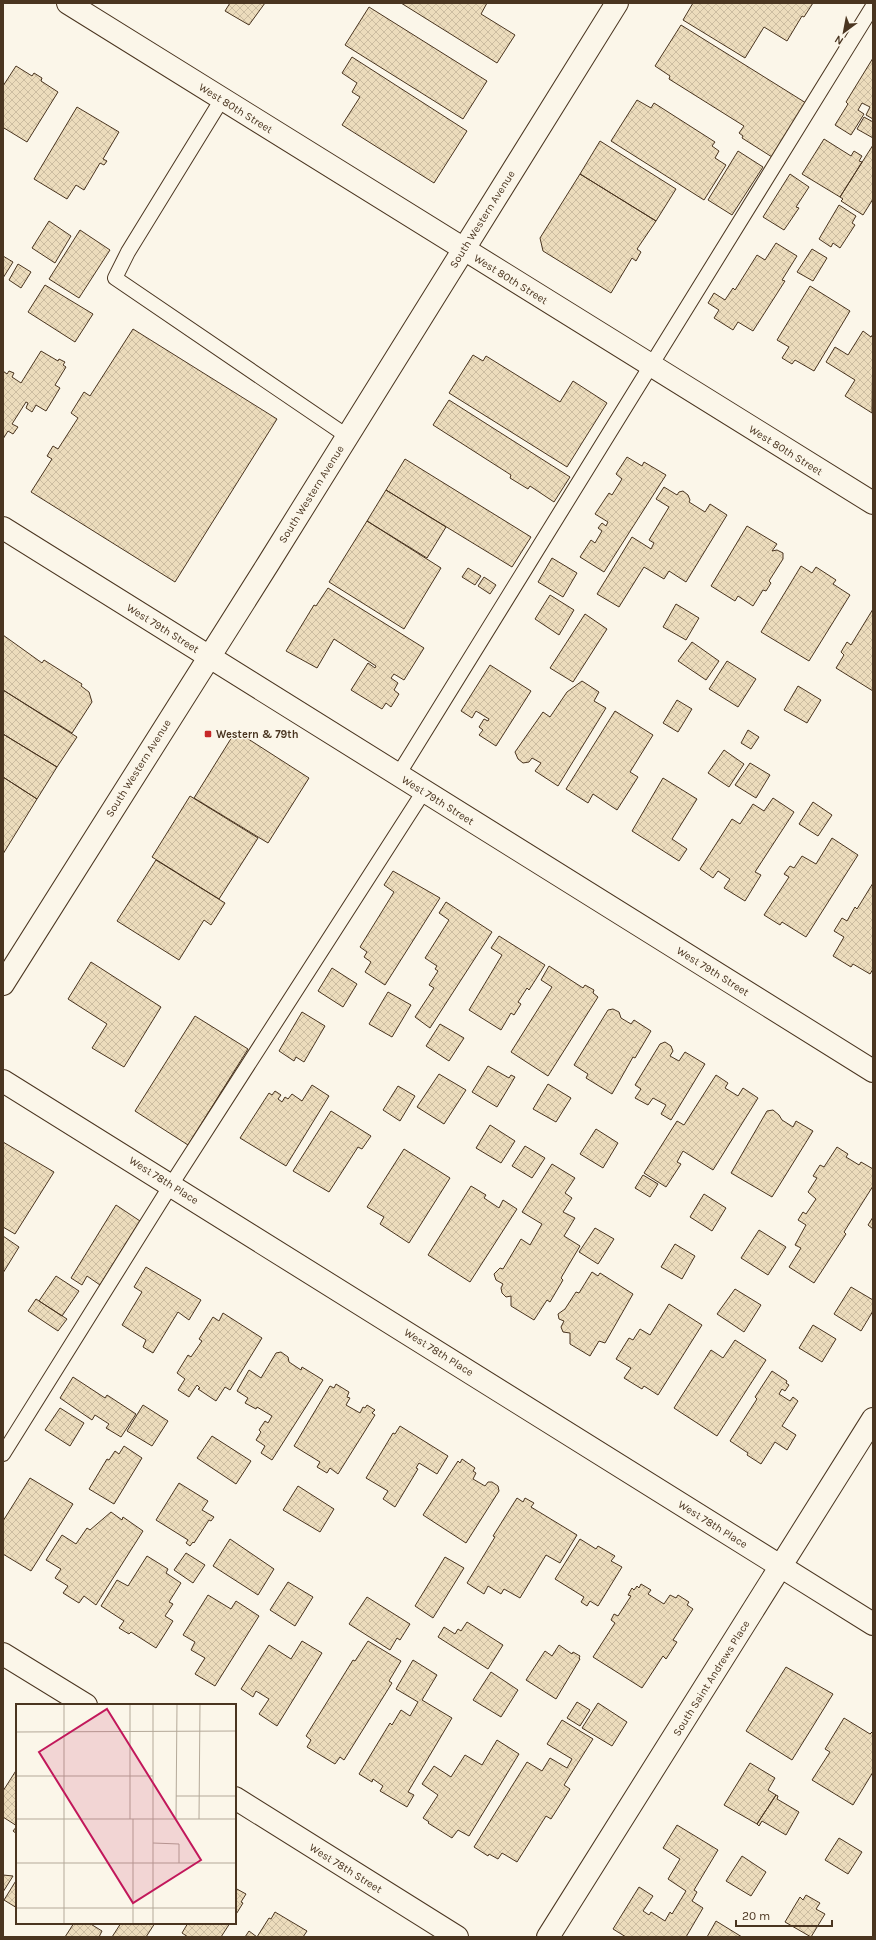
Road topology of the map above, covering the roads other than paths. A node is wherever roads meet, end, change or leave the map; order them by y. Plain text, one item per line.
1 (68, 3) edge
2 (617, 3) edge
3 (873, 6) edge
4 (222, 99) junction
5 (463, 249) junction
6 (651, 366) junction
7 (347, 436) junction
8 (873, 503) edge
9 (3, 528) edge
10 (209, 656) junction
11 (398, 775) junction
12 (424, 791) junction
13 (3, 984) edge
14 (873, 1071) edge
15 (3, 1081) edge
16 (171, 1185) junction
17 (873, 1419) edge
18 (3, 1454) edge
19 (782, 1566) junction
20 (873, 1624) edge
21 (3, 1654) edge
22 (84, 1704) edge
23 (236, 1799) edge
24 (457, 1937) edge
25 (548, 1937) edge

1 - 4 street, West 80th Street
2 - 5 street, South Western Avenue
3 - 6 lane
4 - 5 street, West 80th Street
4 - 7 lane
5 - 6 street, West 80th Street
5 - 7 street, South Western Avenue
6 - 8 street, West 80th Street
6 - 11 lane
7 - 10 street, South Western Avenue
9 - 10 street, West 79th Street
10 - 11 street, West 79th Street
10 - 13 street, South Western Avenue
11 - 12 street, West 79th Street
12 - 14 street, West 79th Street
12 - 16 lane
15 - 16 street, West 78th Place
16 - 18 lane
16 - 19 street, West 78th Place
17 - 19 street, South Saint Andrews Place
19 - 20 street, West 78th Place
19 - 25 street, South Saint Andrews Place
21 - 22 street
23 - 24 street, West 78th Street

